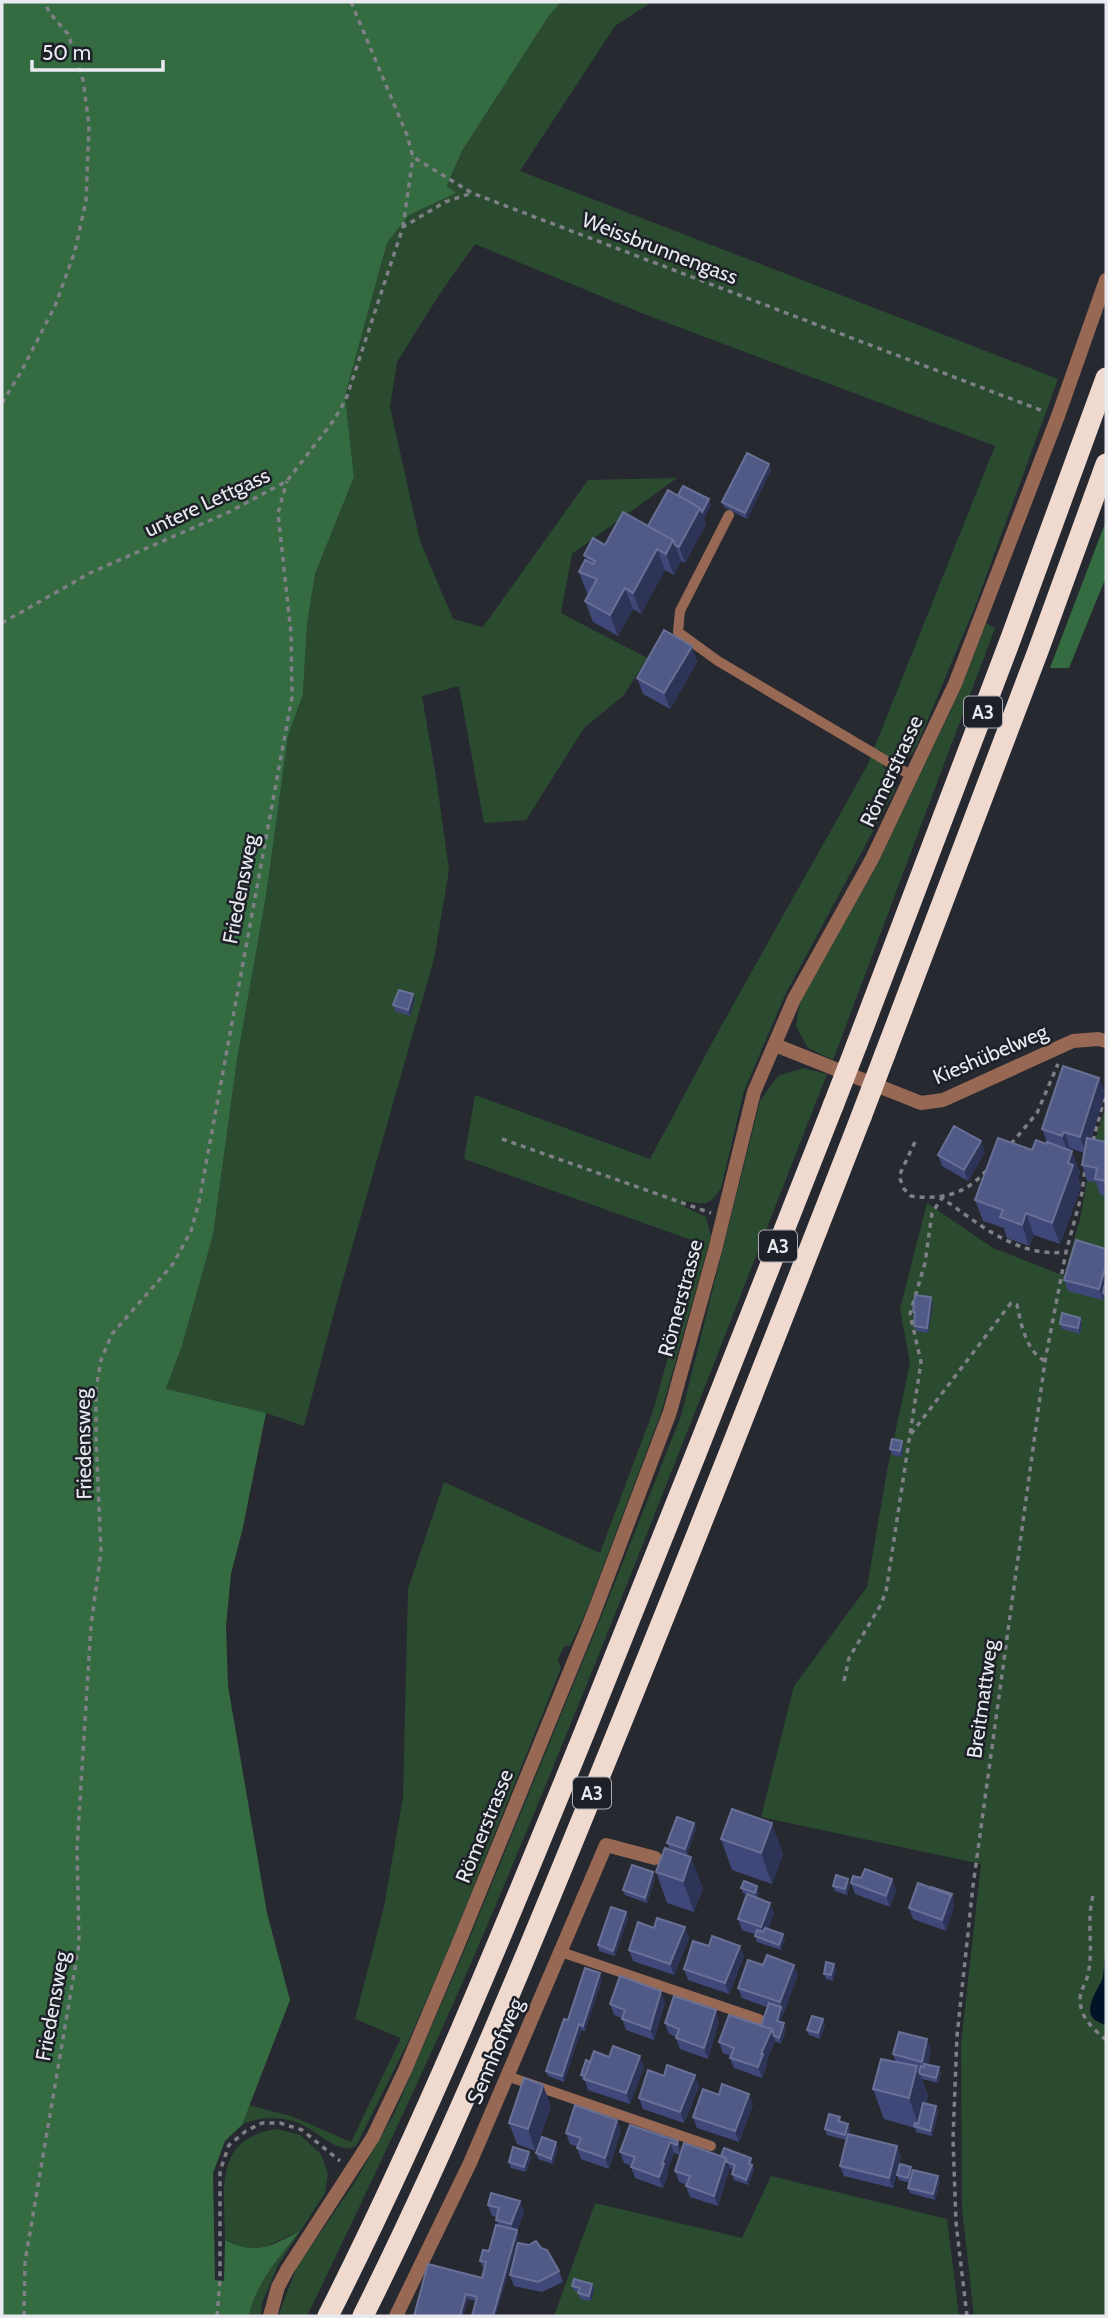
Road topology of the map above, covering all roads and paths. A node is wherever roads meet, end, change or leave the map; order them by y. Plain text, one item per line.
1 (45, 2) edge
2 (351, 2) edge
3 (413, 157) junction
4 (472, 193) junction
5 (403, 227) junction
6 (1106, 280) edge
7 (1106, 379) edge
8 (2, 403) edge
9 (1058, 416) junction
10 (1106, 464) edge
11 (287, 481) junction
12 (729, 515) dead end
13 (2, 623) edge
14 (912, 776) junction
15 (1106, 1041) edge
16 (775, 1045) junction
17 (1056, 1048) junction
18 (1106, 1092) edge
19 (502, 1139) dead end
20 (915, 1142) dead end
21 (1092, 1143) edge
22 (1009, 1146) edge
23 (990, 1166) edge
24 (1085, 1169) edge
25 (942, 1198) junction
26 (723, 1217) junction
27 (1066, 1252) junction
28 (1045, 1361) junction
29 (910, 1435) junction
30 (844, 1681) dead end
31 (655, 1858) dead end
32 (1092, 1898) dead end
33 (561, 1952) junction
34 (759, 2019) dead end
35 (1106, 2040) edge
36 (507, 2076) junction
37 (711, 2147) dead end
38 (352, 2171) junction
39 (24, 2316) edge
40 (217, 2316) edge
41 (270, 2316) edge
42 (328, 2316) edge
43 (363, 2316) edge
44 (396, 2316) edge
45 (967, 2316) edge

1 - 8 path
2 - 3 path
3 - 4 path, Weissbrunnengass
3 - 5 path, untere Lettgass
4 - 5 path
4 - 9 path, Weissbrunnengass
5 - 11 path, untere Lettgass
6 - 9 street, Römerstrasse
7 - 42 highway, A3, bridge
9 - 14 street, Römerstrasse
10 - 43 highway, A3, bridge
11 - 13 path, untere Lettgass
11 - 39 path, Friedensweg
12 - 14 lane
14 - 16 street, Römerstrasse
15 - 17 street, Kieshübelweg
16 - 17 street, Kieshübelweg
16 - 26 street, Römerstrasse
17 - 22 path
18 - 21 path
19 - 26 path
20 - 25 path
23 - 25 path
24 - 27 path, Breitmattweg
25 - 27 path
25 - 29 path
26 - 38 street, Römerstrasse
27 - 28 path, Breitmattweg
28 - 29 path
28 - 45 path, Breitmattweg
29 - 30 path
31 - 33 street, Sennhofweg
32 - 35 path
33 - 34 lane
33 - 36 street, Sennhofweg
36 - 37 lane
36 - 44 street, Sennhofweg
38 - 40 path
38 - 41 street, Römerstrasse

